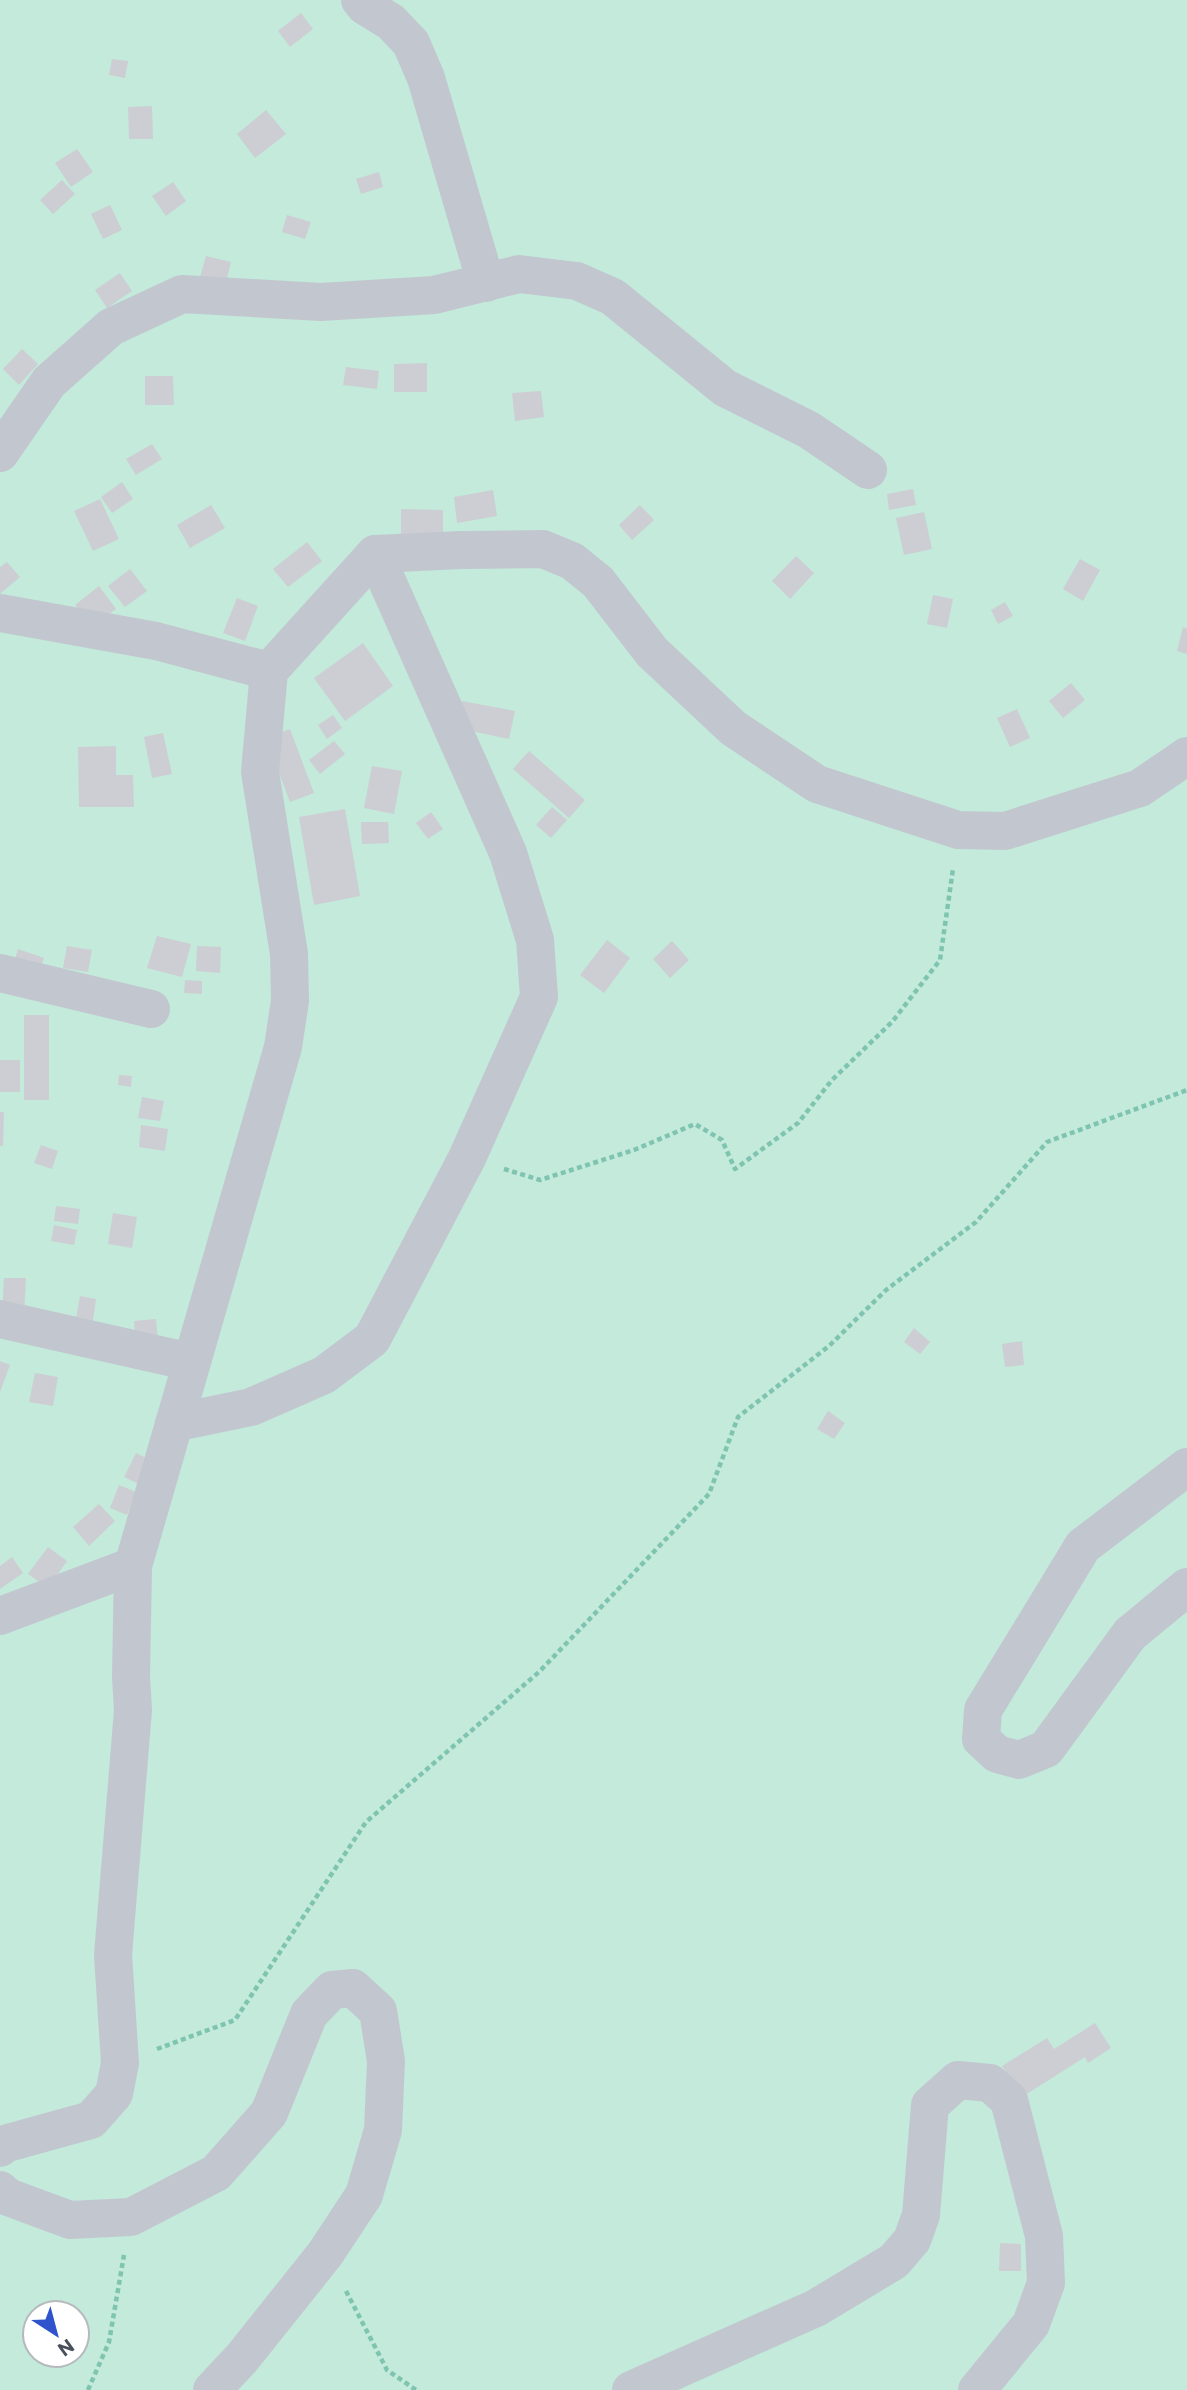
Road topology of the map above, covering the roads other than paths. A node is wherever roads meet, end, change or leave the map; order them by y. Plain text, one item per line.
1 (360, 0) edge
2 (486, 283) junction
3 (0, 453) edge
4 (868, 470) dead end
5 (375, 554) junction
6 (0, 613) edge
7 (269, 671) junction
8 (1187, 756) edge
9 (0, 973) edge
10 (151, 1009) dead end
11 (0, 1319) edge
12 (191, 1363) junction
13 (174, 1423) junction
14 (1187, 1467) edge
15 (133, 1566) junction
16 (1187, 1587) edge
17 (0, 1616) edge
18 (0, 2148) edge
19 (0, 2190) edge
20 (212, 2390) edge
21 (631, 2390) edge
22 (977, 2390) edge

1 - 2 street
2 - 3 street
2 - 4 street
5 - 7 street
5 - 8 street
5 - 13 street
6 - 7 street
7 - 12 street
9 - 10 street
11 - 12 street
12 - 13 street
13 - 15 street
14 - 16 street
15 - 17 street
15 - 18 street
19 - 20 street
21 - 22 street

